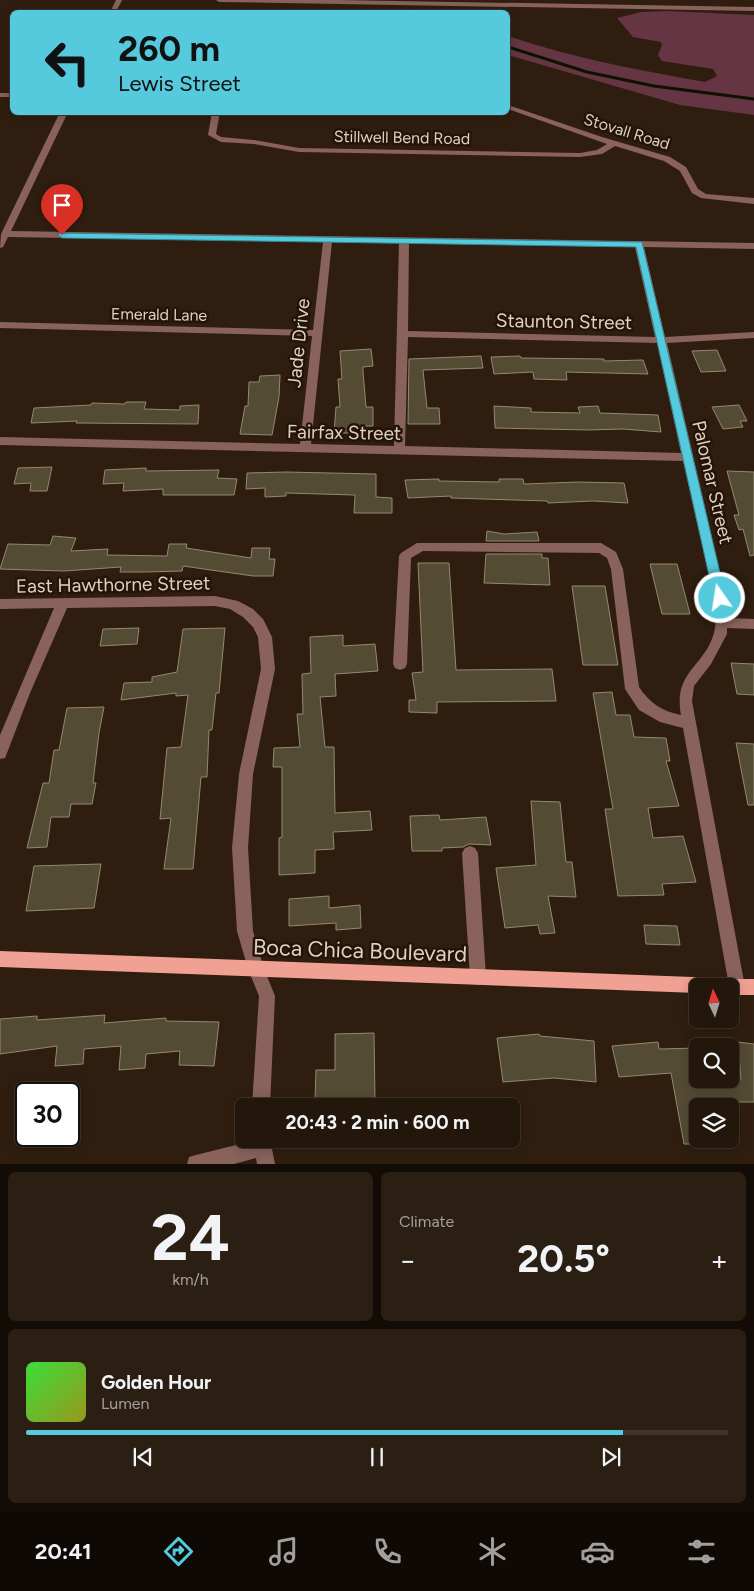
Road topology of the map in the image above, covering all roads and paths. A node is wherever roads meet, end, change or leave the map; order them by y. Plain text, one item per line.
1 (219, 0) edge
2 (225, 0) edge
3 (695, 0) edge
4 (392, 1) edge
5 (479, 2) edge
6 (553, 3) edge
7 (566, 3) edge
8 (698, 8) junction
9 (754, 8) edge
10 (510, 108) edge
11 (62, 115) edge
12 (215, 115) edge
13 (614, 143) junction
14 (754, 201) edge
15 (5, 228) edge
16 (328, 241) junction
17 (404, 242) junction
18 (639, 244) junction
19 (0, 245) edge
20 (754, 246) edge
21 (0, 325) edge
22 (317, 333) junction
23 (404, 334) junction
24 (754, 335) edge
25 (660, 340) junction
26 (0, 441) edge
27 (305, 449) junction
28 (399, 451) junction
29 (688, 457) junction
30 (0, 604) edge
31 (62, 604) junction
32 (722, 623) junction
33 (754, 624) edge
34 (400, 664) dead end
35 (688, 723) junction
36 (0, 753) edge
37 (470, 853) dead end
38 (0, 959) edge
39 (256, 969) junction
40 (478, 977) junction
41 (732, 978) edge
42 (689, 985) edge
43 (739, 987) edge
44 (754, 988) edge
45 (261, 1098) edge
46 (264, 1150) edge
47 (196, 1164) edge

1 - 2 street
2 - 4 street
3 - 8 street
4 - 5 street
5 - 6 street
6 - 7 street
7 - 8 street
8 - 9 street
10 - 13 street, Stovall Road
11 - 15 street
12 - 13 street, Stillwell Bend Road
13 - 14 street, Stovall Road
15 - 16 street
15 - 19 street
16 - 17 street
16 - 22 street, Jade Drive
17 - 18 street
17 - 23 street
18 - 20 street
18 - 25 street, Palomar Street
21 - 22 street, Emerald Lane
22 - 27 street, Jade Drive
23 - 25 street, Staunton Street
23 - 28 street
24 - 25 street, Staunton Street
25 - 29 street, Palomar Street
26 - 27 street, Fairfax Street
27 - 28 street, Fairfax Street
28 - 29 street, Fairfax Street
29 - 32 street, Palomar Street
30 - 31 street, East Hawthorne Street
31 - 36 street
31 - 39 street, East Hawthorne Street
32 - 33 street
32 - 35 street, Palomar Street
34 - 35 street
35 - 41 street, Palomar Street
37 - 40 street
38 - 39 main road, Boca Chica Boulevard
39 - 40 main road, Boca Chica Boulevard
39 - 45 street, East Hawthorne Street
40 - 42 main road, Boca Chica Boulevard
43 - 44 main road
46 - 47 street

